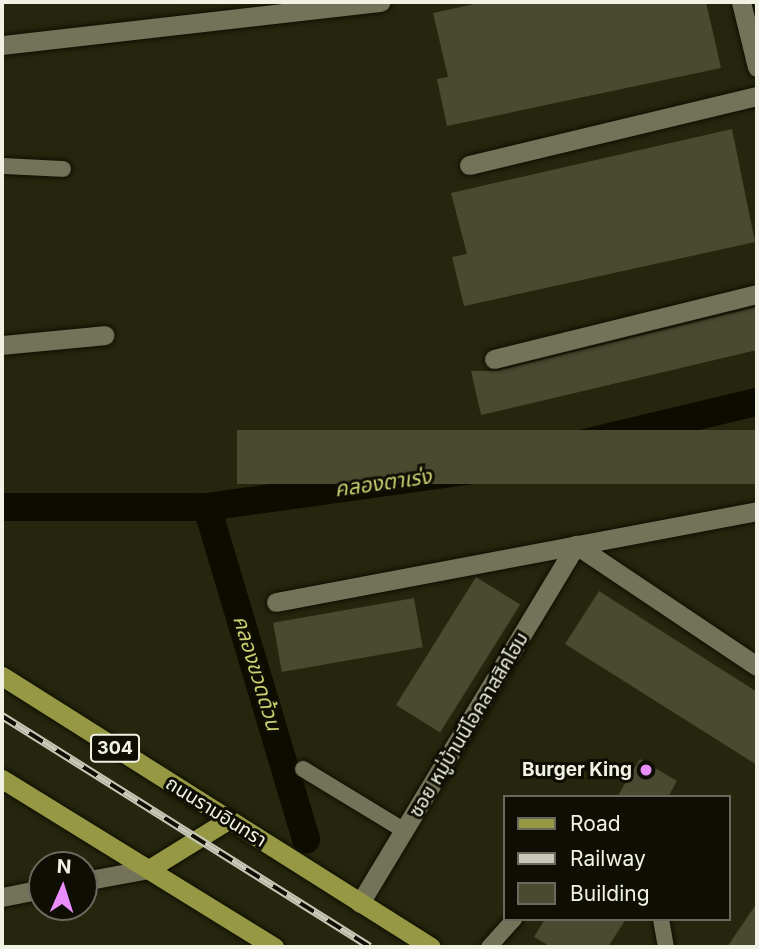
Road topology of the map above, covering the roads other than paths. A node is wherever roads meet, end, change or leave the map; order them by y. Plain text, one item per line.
1 (381, 2) edge
2 (741, 2) edge
3 (2, 46) edge
4 (757, 67) edge
5 (757, 96) edge
6 (469, 165) dead end
7 (2, 166) edge
8 (63, 169) dead end
9 (757, 294) edge
10 (105, 335) dead end
11 (2, 345) edge
12 (494, 359) dead end
13 (757, 511) edge
14 (576, 545) junction
15 (276, 602) dead end
16 (757, 666) edge
17 (2, 676) edge
18 (303, 769) dead end
19 (2, 779) edge
20 (228, 820) junction
21 (405, 831) junction
22 (149, 869) junction
23 (98, 878) edge
24 (28, 892) edge
25 (2, 897) edge
26 (360, 903) junction
27 (512, 921) edge
28 (661, 921) edge
29 (274, 947) edge
30 (431, 947) edge
31 (489, 947) edge
32 (666, 947) edge

1 - 3 street
2 - 4 street
5 - 6 street
7 - 8 lane
9 - 12 street
10 - 11 street
13 - 14 street
14 - 15 street
14 - 16 street
14 - 21 street, ซอย หมู่บ้านนีโอคลาสสิคโฮม
17 - 20 main road, ถนนรามอินทรา / 304
18 - 21 lane
19 - 22 main road
20 - 22 main road
20 - 26 main road, ถนนรามอินทรา / 304
21 - 26 street, ซอย หมู่บ้านนีโอคลาสสิคโฮม
22 - 23 street
22 - 29 main road
24 - 25 street
26 - 30 main road, ถนนรามอินทรา / 304
27 - 31 lane
28 - 32 lane

